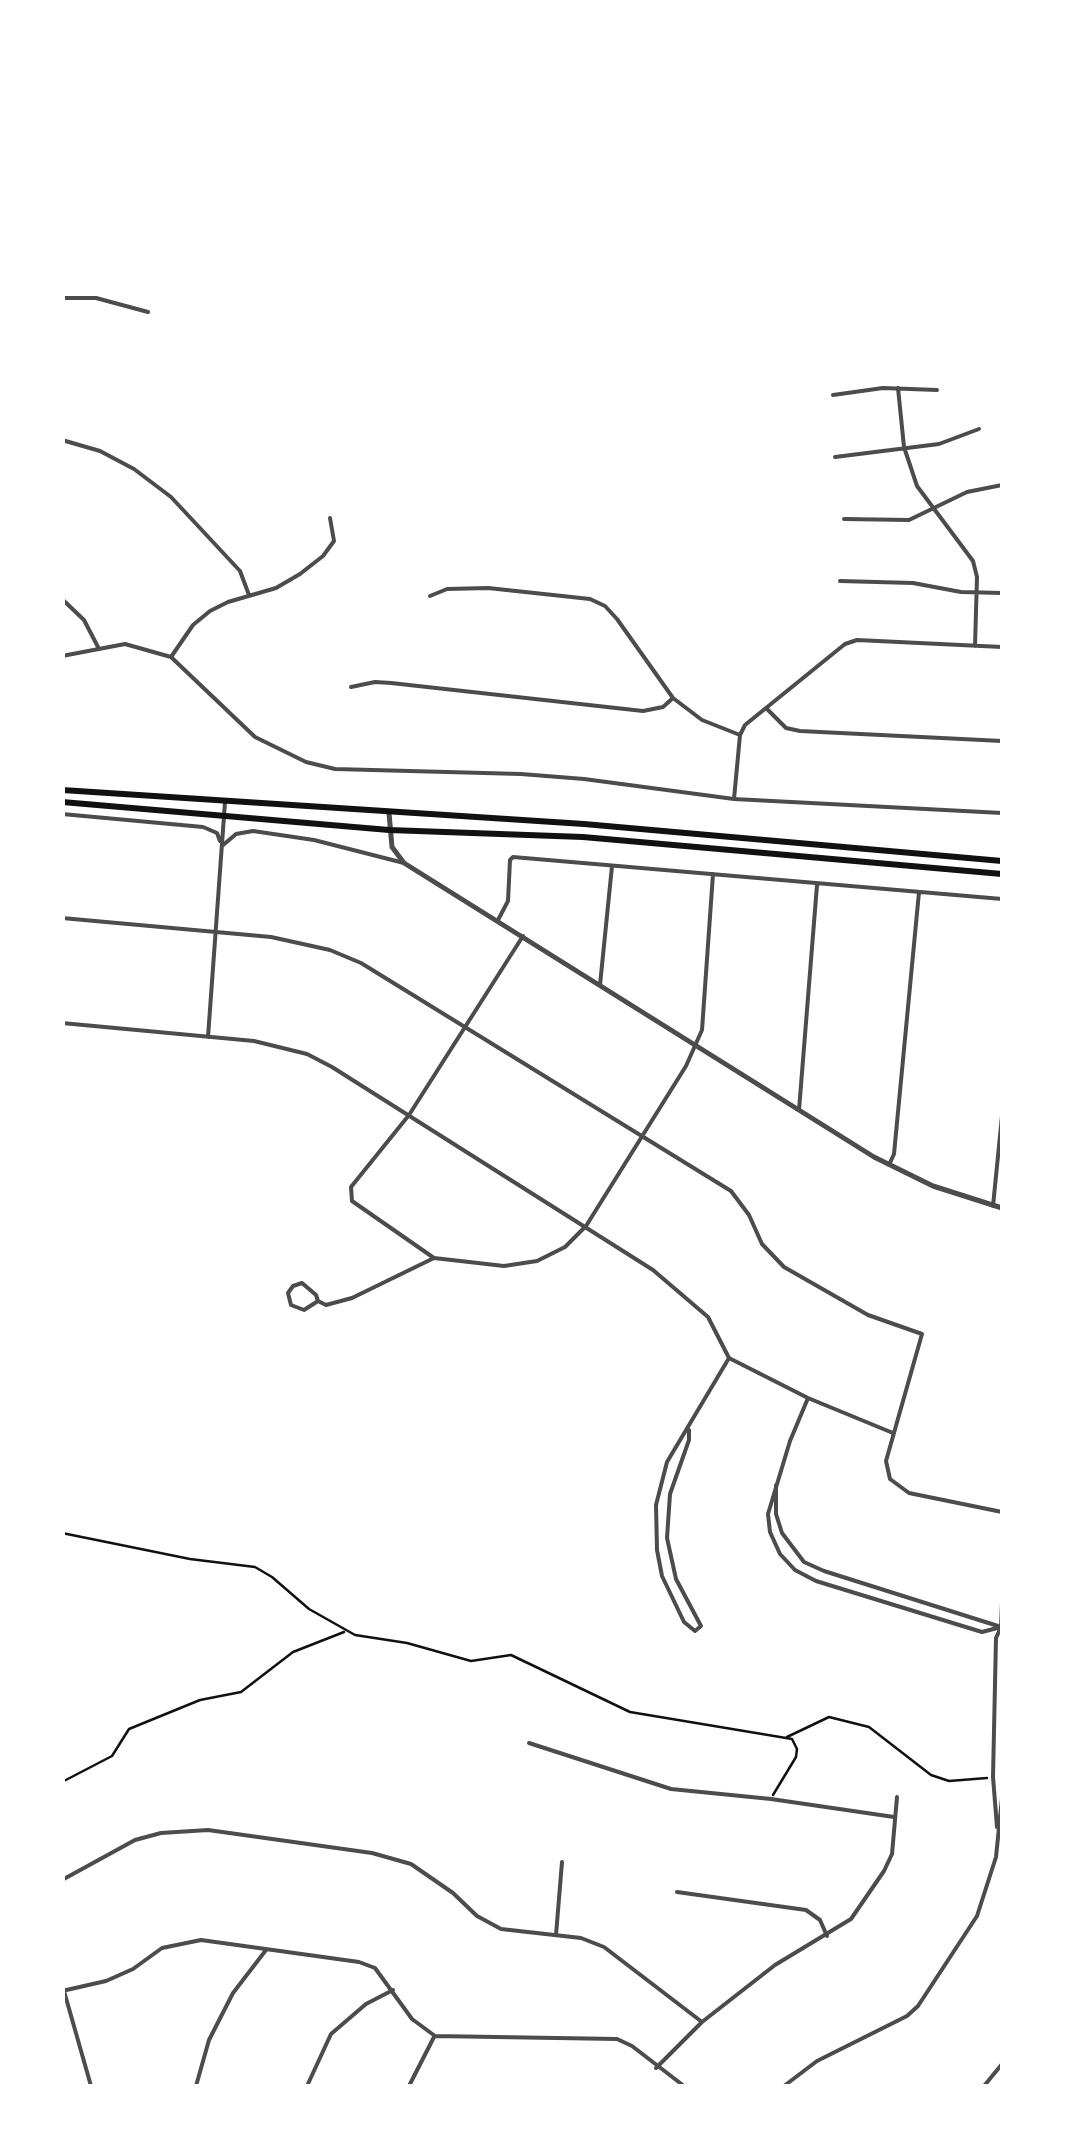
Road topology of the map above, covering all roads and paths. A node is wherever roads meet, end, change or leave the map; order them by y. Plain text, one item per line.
1 (62, 298) edge
2 (148, 312) dead end
3 (898, 388) junction
4 (937, 390) dead end
5 (834, 395) dead end
6 (978, 428) dead end
7 (62, 440) edge
8 (904, 447) junction
9 (835, 457) dead end
10 (1002, 485) edge
11 (933, 510) junction
12 (330, 518) dead end
13 (844, 519) dead end
14 (840, 581) dead end
15 (977, 593) junction
16 (1002, 593) edge
17 (250, 595) junction
18 (430, 596) dead end
19 (62, 599) edge
20 (975, 646) junction
21 (98, 647) junction
22 (1002, 647) edge
23 (62, 656) edge
24 (172, 657) junction
25 (350, 687) dead end
26 (673, 698) junction
27 (766, 708) junction
28 (740, 735) junction
29 (1002, 741) edge
30 (62, 790) edge
31 (734, 799) junction
32 (62, 802) edge
33 (225, 802) junction
34 (1002, 813) edge
35 (62, 814) edge
36 (390, 814) junction
37 (224, 817) junction
38 (389, 830) junction
39 (222, 846) junction
40 (1002, 861) edge
41 (404, 863) junction
42 (612, 866) junction
43 (713, 874) junction
44 (1002, 874) edge
45 (817, 883) junction
46 (919, 892) junction
47 (1002, 899) edge
48 (62, 918) edge
49 (498, 920) junction
50 (216, 932) junction
51 (523, 936) junction
52 (600, 985) junction
53 (62, 1024) edge
54 (466, 1026) junction
55 (208, 1037) junction
56 (696, 1045) junction
57 (799, 1110) junction
58 (410, 1115) junction
59 (1002, 1116) edge
60 (642, 1136) junction
61 (889, 1165) junction
62 (993, 1206) junction
63 (1002, 1208) edge
64 (586, 1226) junction
65 (434, 1258) junction
66 (318, 1301) junction
67 (730, 1358) junction
68 (808, 1398) junction
69 (689, 1430) junction
70 (893, 1433) junction
71 (776, 1484) junction
72 (1002, 1512) edge
73 (62, 1533) edge
74 (676, 1579) junction
75 (664, 1583) junction
76 (1002, 1603) edge
77 (1002, 1629) edge
78 (345, 1631) junction
79 (783, 1738) junction
80 (530, 1743) dead end
81 (993, 1777) junction
82 (62, 1782) edge
83 (896, 1797) dead end
84 (1002, 1798) edge
85 (770, 1799) junction
86 (894, 1817) junction
87 (998, 1831) junction
88 (562, 1862) dead end
89 (62, 1880) edge
90 (677, 1892) dead end
91 (556, 1935) junction
92 (827, 1936) junction
93 (266, 1949) junction
94 (62, 1984) edge
95 (393, 1990) junction
96 (64, 1991) edge
97 (702, 2022) junction
98 (435, 2036) junction
99 (1002, 2064) edge
100 (656, 2068) junction
101 (91, 2086) edge
102 (196, 2086) edge
103 (307, 2086) edge
104 (409, 2086) edge
105 (684, 2086) edge
106 (784, 2086) edge
107 (984, 2086) edge

1 - 2 street
3 - 4 street
3 - 5 street
3 - 8 street
6 - 8 street
7 - 17 street
8 - 9 street
8 - 11 street
10 - 11 street
11 - 13 street
11 - 15 street
12 - 17 street
14 - 15 street
15 - 16 street
15 - 20 street
17 - 24 street
18 - 26 street
19 - 21 street
20 - 22 street
20 - 27 street
21 - 23 street
21 - 24 street
24 - 31 street
25 - 26 street
26 - 28 street
27 - 28 street
27 - 29 street
28 - 31 street
30 - 33 main road
31 - 34 street
32 - 37 main road
33 - 36 main road
33 - 37 street
35 - 39 street
36 - 38 street
36 - 40 main road
37 - 38 main road
37 - 39 street
38 - 41 street
38 - 44 main road
39 - 41 street
39 - 50 street
41 - 49 street
42 - 43 street
42 - 49 street
42 - 52 street
43 - 45 street
43 - 56 street
45 - 46 street
45 - 57 street
46 - 47 street
46 - 61 street
48 - 50 street
49 - 51 street
50 - 54 street
50 - 55 street
51 - 52 street
51 - 54 street
52 - 56 street
53 - 55 street
54 - 58 street
54 - 60 street
55 - 58 street
56 - 57 street
56 - 60 street
57 - 61 street
58 - 64 street
58 - 65 street
59 - 62 street
60 - 64 street
60 - 70 street
61 - 62 street
62 - 63 street
64 - 65 street
64 - 67 street
65 - 66 street
66 - 66 street
67 - 68 street
67 - 69 street
68 - 70 street
68 - 71 street
69 - 74 street
69 - 75 street
70 - 72 street
71 - 77 street
71 - 77 street
73 - 78 path
74 - 75 street
74 - 75 street
76 - 77 street
77 - 81 street
78 - 79 path
78 - 82 path
79 - 81 path
79 - 85 path
80 - 85 street
81 - 87 street
83 - 86 street
84 - 87 street
85 - 86 street
86 - 92 street
87 - 106 street
88 - 91 street
89 - 91 street
90 - 92 street
91 - 97 street
92 - 97 street
93 - 95 street
93 - 96 street
93 - 102 street
94 - 96 street
95 - 98 street
95 - 103 street
96 - 101 street
97 - 100 street
98 - 100 street
98 - 104 street
99 - 107 street
100 - 105 street

